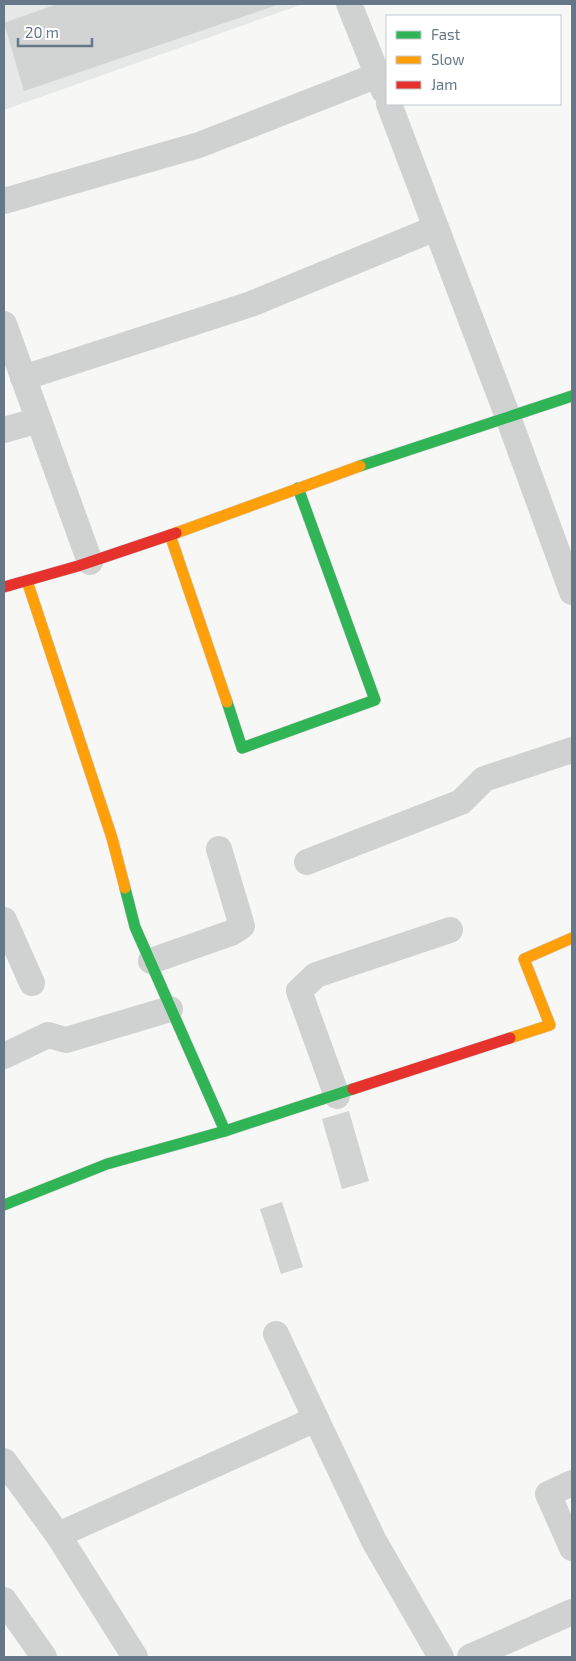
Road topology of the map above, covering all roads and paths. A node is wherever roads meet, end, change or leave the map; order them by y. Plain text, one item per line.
1 (349, 4) edge
2 (383, 87) edge
3 (389, 105) edge
4 (4, 202) edge
5 (436, 228) junction
6 (4, 324) edge
7 (23, 378) junction
8 (572, 396) edge
9 (508, 417) junction
10 (39, 420) junction
11 (4, 430) edge
12 (298, 488) junction
13 (170, 535) junction
14 (90, 562) junction
15 (27, 581) junction
16 (4, 587) edge
17 (572, 592) edge
18 (572, 750) edge
19 (219, 849) dead end
20 (307, 862) dead end
21 (4, 920) edge
22 (450, 930) dead end
23 (572, 938) edge
24 (150, 962) junction
25 (32, 983) dead end
26 (170, 1009) junction
27 (4, 1056) edge
28 (337, 1096) junction
29 (225, 1131) junction
30 (4, 1205) edge
31 (276, 1334) dead end
32 (316, 1419) junction
33 (4, 1461) edge
34 (572, 1483) edge
35 (58, 1535) junction
36 (572, 1548) edge
37 (4, 1600) edge
38 (572, 1612) edge
39 (12, 1629) edge
40 (44, 1657) edge
41 (135, 1657) edge
42 (441, 1657) edge
43 (470, 1657) edge

1 - 2 street
2 - 4 street
3 - 5 street
5 - 7 street
5 - 9 street
6 - 7 street
7 - 10 street
8 - 9 street
9 - 12 street
9 - 17 street
10 - 11 street
10 - 14 street
12 - 13 street
12 - 13 street
13 - 14 street
14 - 15 street
15 - 16 street
15 - 24 street
18 - 20 street
19 - 24 street
21 - 25 street
22 - 28 street
23 - 28 street
24 - 26 street
26 - 27 street
26 - 29 street
28 - 29 street
29 - 30 street
31 - 32 street
32 - 35 street
32 - 42 street
33 - 35 street
34 - 36 street
35 - 41 street
37 - 39 street
38 - 43 street
39 - 40 street

